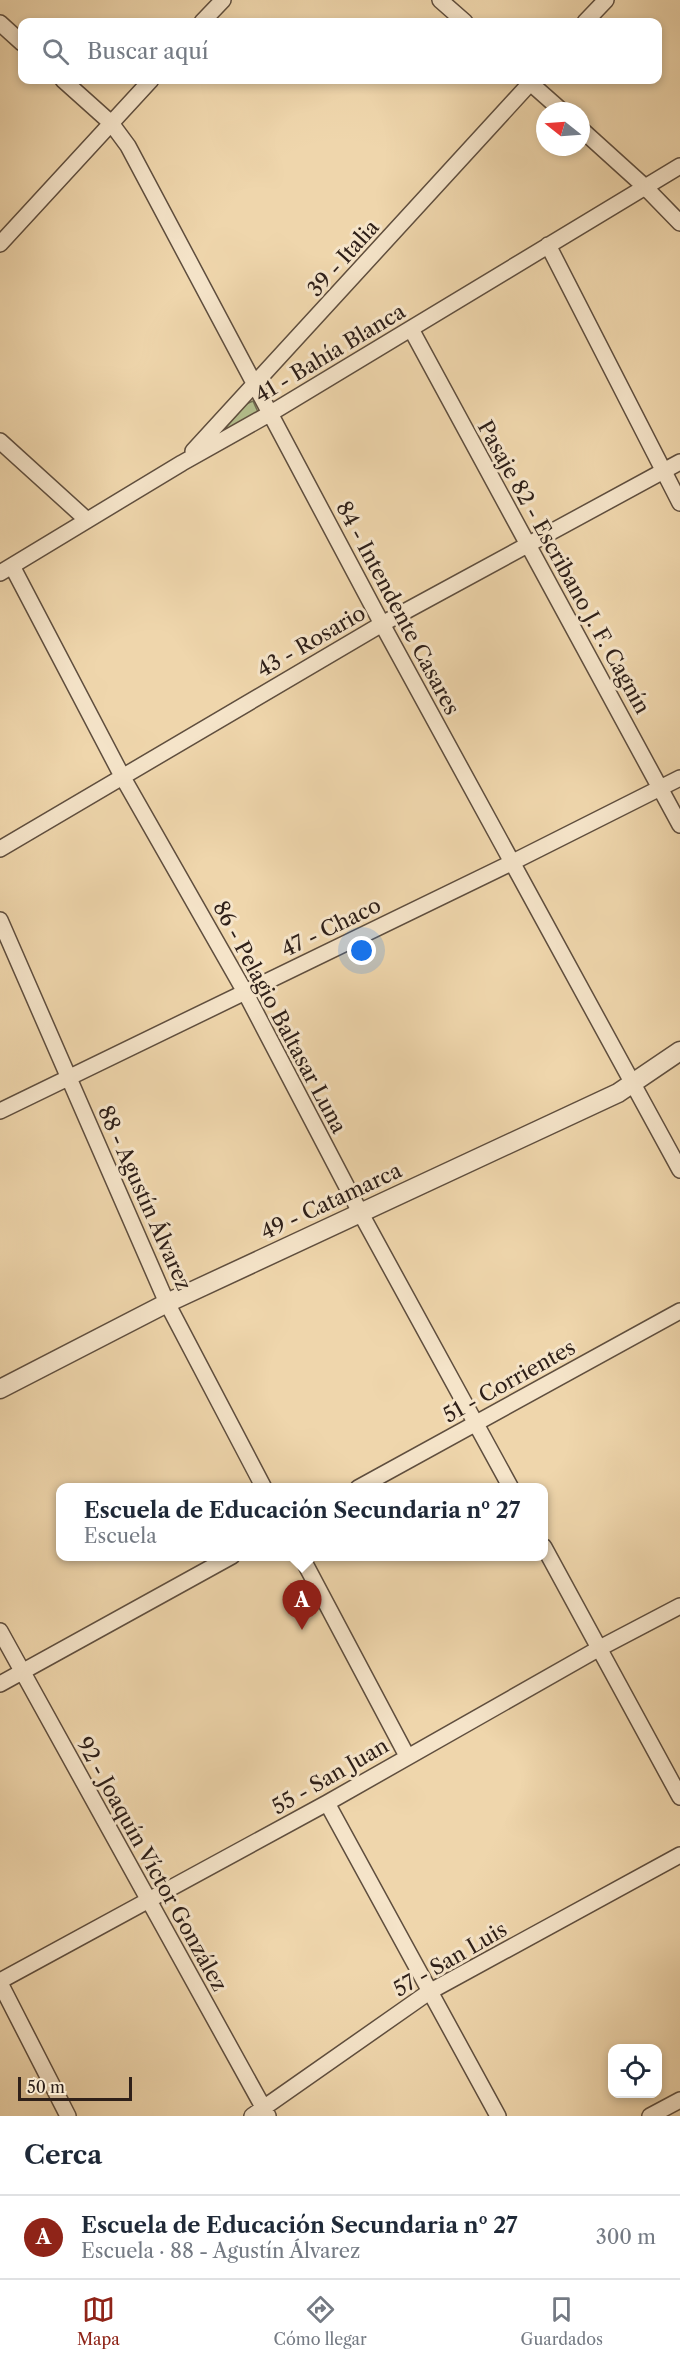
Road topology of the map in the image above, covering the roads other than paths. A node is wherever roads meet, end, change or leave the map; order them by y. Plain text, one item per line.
1 (223, 0) edge
2 (440, 0) edge
3 (606, 0) edge
4 (206, 18) edge
5 (460, 18) edge
6 (589, 18) edge
7 (0, 23) edge
8 (18, 40) edge
9 (67, 84) edge
10 (147, 84) edge
11 (527, 84) edge
12 (533, 84) edge
13 (552, 102) edge
14 (111, 123) junction
15 (590, 137) edge
16 (680, 166) edge
17 (644, 186) junction
18 (680, 223) edge
19 (0, 244) edge
20 (548, 245) junction
21 (411, 329) junction
22 (256, 385) junction
23 (271, 413) junction
24 (0, 441) edge
25 (680, 462) edge
26 (182, 463) junction
27 (663, 472) junction
28 (680, 503) edge
29 (87, 520) junction
30 (528, 544) junction
31 (6, 569) edge
32 (382, 624) junction
33 (122, 776) junction
34 (680, 778) edge
35 (661, 789) junction
36 (680, 825) edge
37 (0, 849) edge
38 (511, 863) junction
39 (0, 920) edge
40 (244, 992) junction
41 (680, 1051) edge
42 (69, 1076) junction
43 (633, 1083) junction
44 (0, 1111) edge
45 (680, 1170) edge
46 (360, 1212) junction
47 (167, 1303) junction
48 (680, 1311) edge
49 (0, 1389) edge
50 (477, 1423) junction
51 (261, 1483) edge
52 (367, 1483) edge
53 (508, 1483) edge
54 (548, 1556) edge
55 (225, 1561) edge
56 (302, 1561) edge
57 (680, 1606) edge
58 (0, 1631) edge
59 (598, 1649) junction
60 (22, 1672) junction
61 (0, 1684) edge
62 (407, 1756) junction
63 (680, 1797) edge
64 (327, 1803) junction
65 (680, 1855) edge
66 (148, 1900) junction
67 (0, 1982) edge
68 (429, 1992) junction
69 (680, 2100) edge
70 (261, 2114) edge
71 (68, 2116) edge
72 (498, 2116) edge
73 (650, 2116) edge

1 - 4 street
2 - 5 street
3 - 6 street
7 - 8 street
9 - 14 street, 84 - Intendente Casares
10 - 14 street
11 - 22 street, 39 - Italia
12 - 13 street
14 - 19 street
14 - 22 street, 84 - Intendente Casares
15 - 17 street
16 - 17 street, 41 - Bahía Blanca
17 - 18 street
17 - 20 street, 41 - Bahía Blanca
20 - 21 street, 41 - Bahía Blanca
20 - 27 street
21 - 23 street, 41 - Bahía Blanca
21 - 30 street, Pasaje 82 - Escribano J. F. Cagnín
22 - 23 street, 84 - Intendente Casares
22 - 26 street, 39 - Italia
23 - 26 street, 41 - Bahía Blanca
23 - 32 street, 84 - Intendente Casares
24 - 29 street
25 - 27 street, 43 - Rosario
26 - 29 street, 41 - Bahía Blanca
27 - 28 street
27 - 30 street, 43 - Rosario
29 - 31 street, 41 - Bahía Blanca
30 - 32 street, 43 - Rosario
30 - 35 street, Pasaje 82 - Escribano J. F. Cagnín
31 - 33 street, 86 - Pelagio Baltasar Luna
32 - 33 street, 43 - Rosario
32 - 38 street, 84 - Intendente Casares
33 - 37 street, 43 - Rosario
33 - 40 street, 86 - Pelagio Baltasar Luna
34 - 35 street, 47 - Chaco
35 - 36 street, Pasaje 82 - Escribano J. F. Cagnín
35 - 38 street, 47 - Chaco
38 - 40 street, 47 - Chaco
38 - 43 street, 84 - Intendente Casares
39 - 42 street, 88 - Agustín Álvarez
40 - 42 street, 47 - Chaco
40 - 46 street, 86 - Pelagio Baltasar Luna
41 - 43 street, 49 - Catamarca
42 - 44 street, 47 - Chaco
42 - 47 street, 88 - Agustín Álvarez
43 - 45 street, 84 - Intendente Casares
43 - 46 street, 49 - Catamarca
46 - 47 street, 49 - Catamarca
46 - 50 street, 86 - Pelagio Baltasar Luna
47 - 49 street, 49 - Catamarca
47 - 51 street, 88 - Agustín Álvarez
48 - 50 street, 51 - Corrientes
50 - 52 street, 51 - Corrientes
50 - 53 street, 86 - Pelagio Baltasar Luna
54 - 59 street
55 - 60 street
56 - 62 street
57 - 59 street, 55 - San Juan
58 - 60 street, 92 - Joaquín Víctor González
59 - 62 street, 55 - San Juan
59 - 63 street
60 - 61 street
60 - 66 street, 92 - Joaquín Víctor González
62 - 64 street, 55 - San Juan
64 - 66 street, 55 - San Juan
64 - 68 street
65 - 68 street, 57 - San Luis
66 - 67 street, 55 - San Juan
66 - 70 street, 92 - Joaquín Víctor González
67 - 71 street
68 - 70 street, 57 - San Luis
68 - 72 street
69 - 73 street

